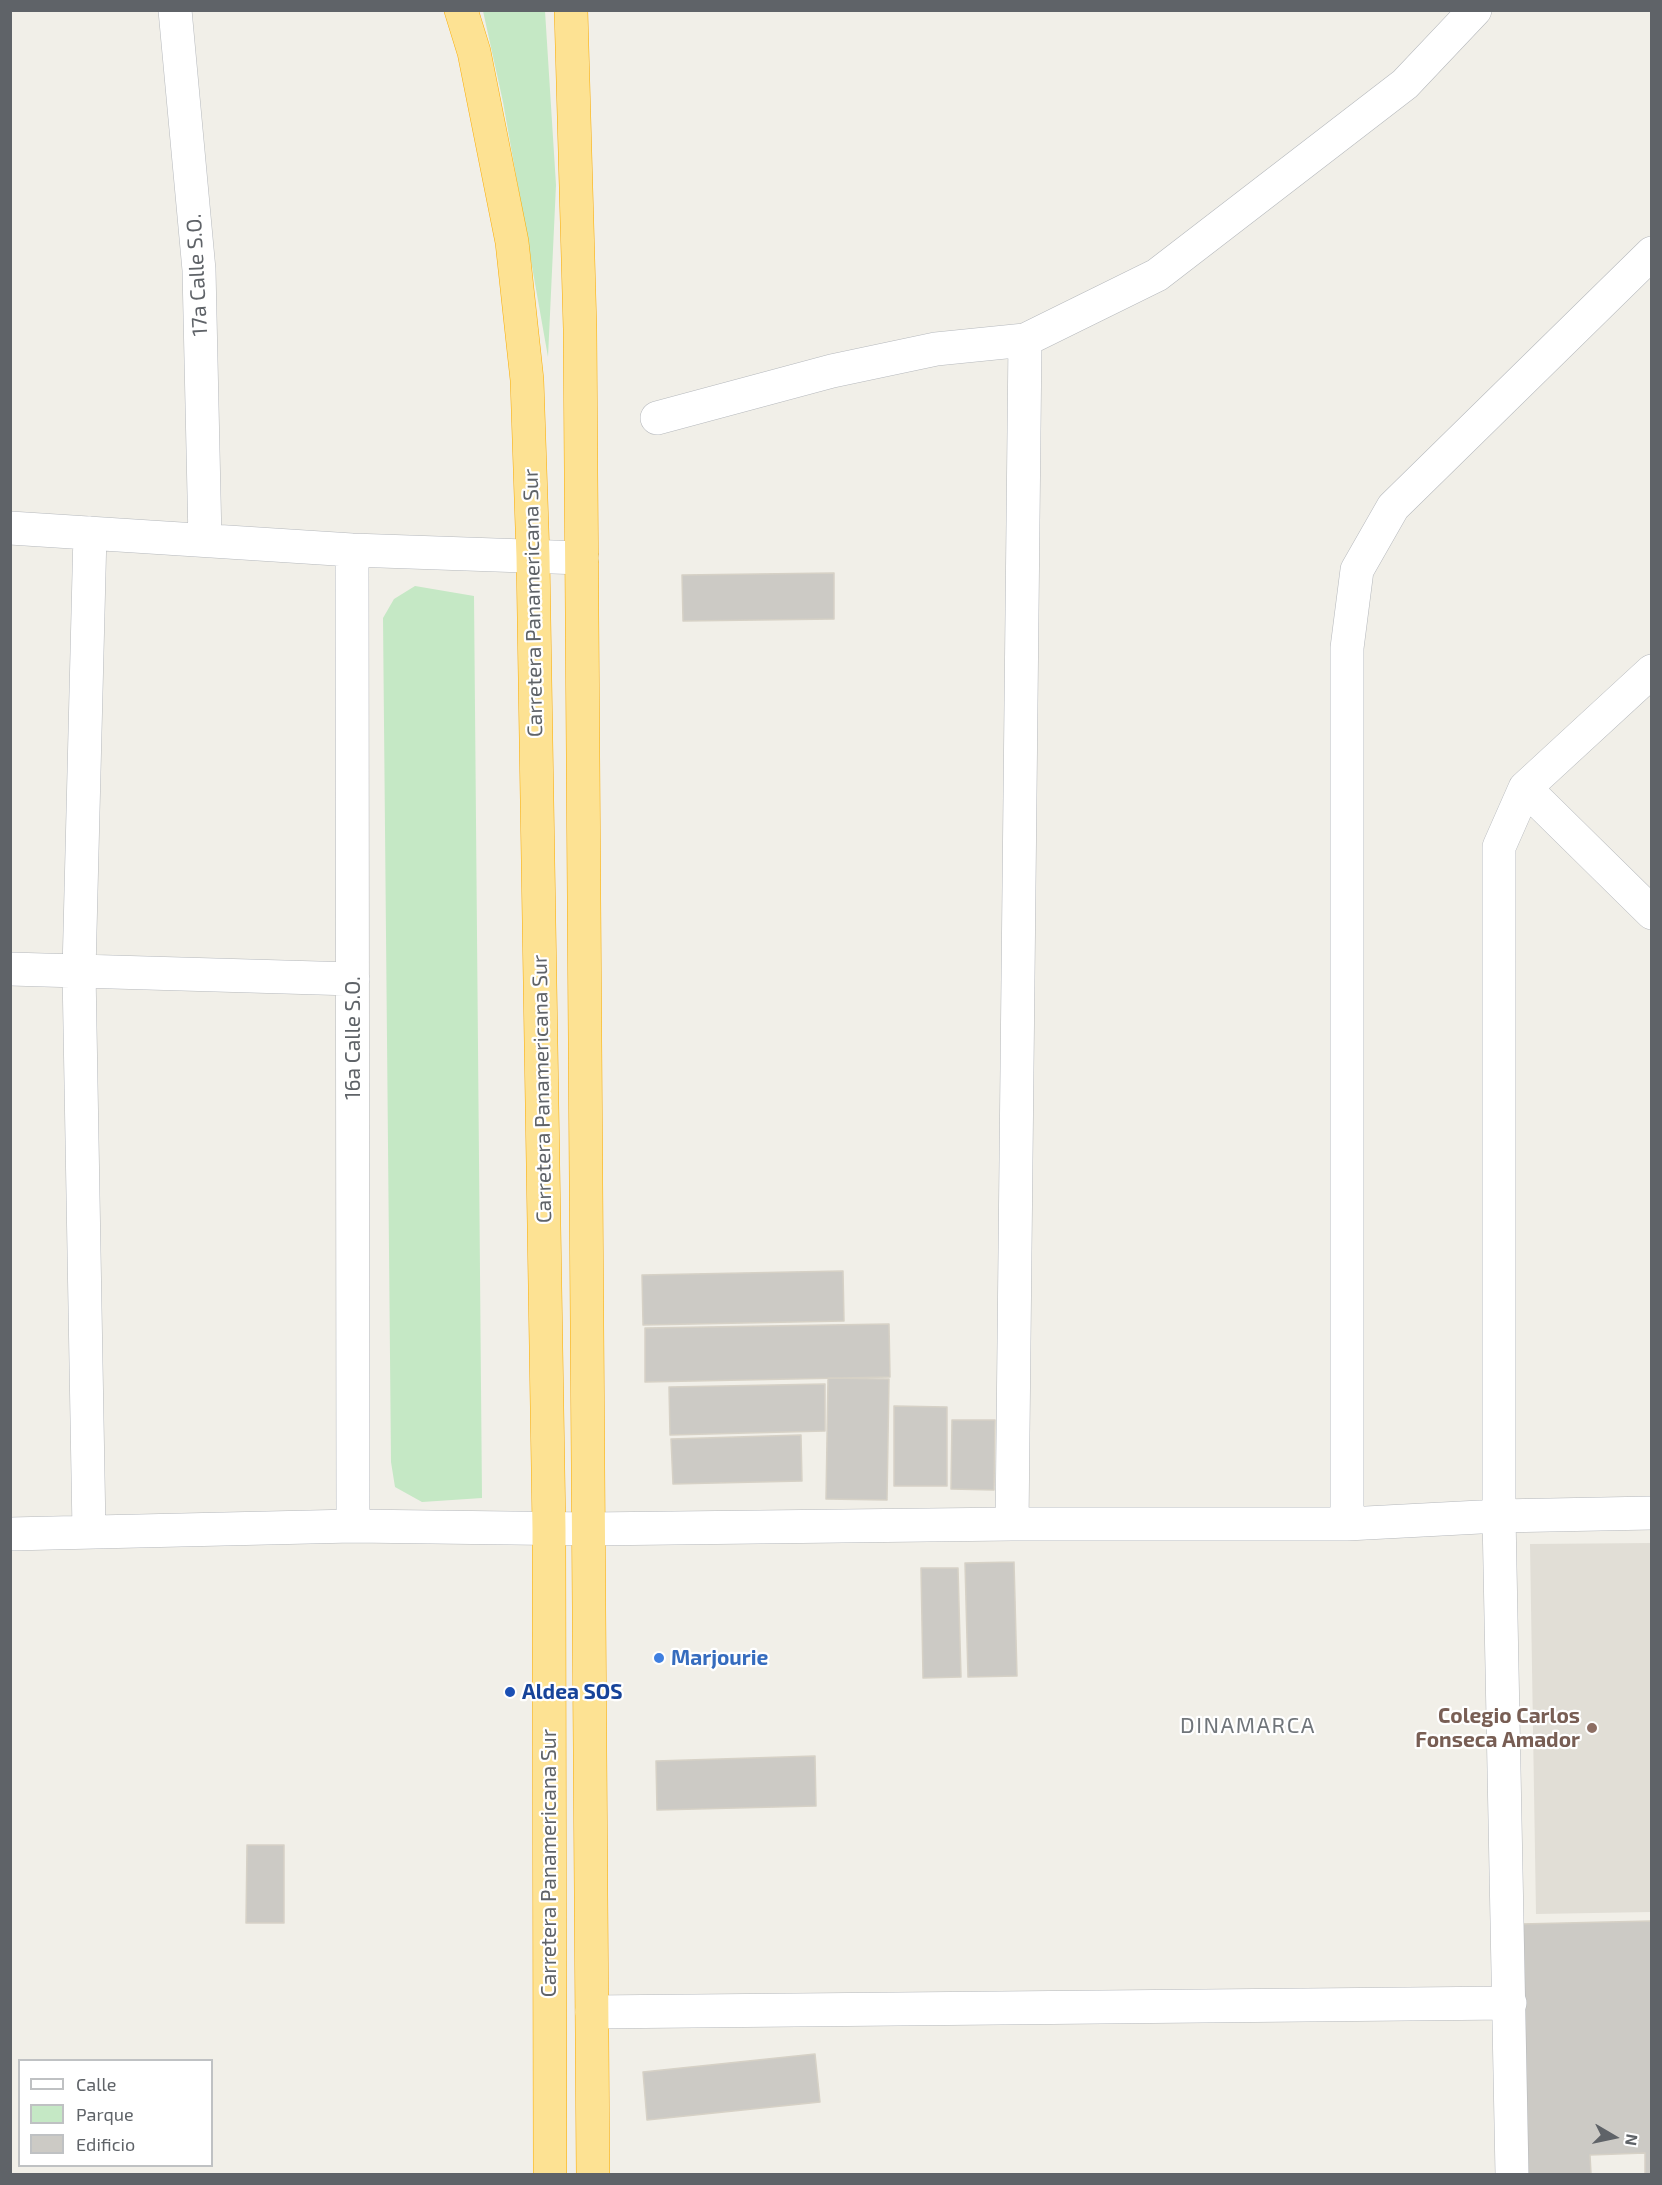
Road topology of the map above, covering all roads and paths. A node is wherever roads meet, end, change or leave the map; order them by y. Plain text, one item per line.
1 (175, 10) edge
2 (461, 10) edge
3 (571, 10) edge
4 (1475, 10) edge
5 (1652, 253) edge
6 (1025, 340) junction
7 (657, 418) dead end
8 (10, 528) edge
9 (90, 533) junction
10 (205, 540) junction
11 (352, 550) junction
12 (533, 557) junction
13 (582, 558) junction
14 (1652, 671) edge
15 (1525, 788) junction
16 (1652, 914) edge
17 (10, 969) edge
18 (79, 971) junction
19 (353, 979) junction
20 (1652, 1513) edge
21 (1499, 1516) junction
22 (1012, 1524) junction
23 (1347, 1524) junction
24 (353, 1526) junction
25 (549, 1528) junction
26 (590, 1529) junction
27 (89, 1531) junction
28 (10, 1534) edge
29 (1510, 2003) junction
30 (592, 2012) junction
31 (550, 2175) edge
32 (593, 2175) edge
33 (1512, 2175) edge

1 - 10 street, 17a Calle S.O.
2 - 12 highway, Carretera Panamericana Sur
3 - 13 highway, Carretera Panamericana Sur
4 - 6 street
5 - 23 street
6 - 7 street
6 - 22 street
8 - 9 street
9 - 10 street
9 - 18 street
10 - 11 street
11 - 12 street
11 - 19 street, 16a Calle S.O.
12 - 13 street
12 - 25 highway, Carretera Panamericana Sur
13 - 26 highway, Carretera Panamericana Sur
14 - 15 street
15 - 16 street
15 - 21 street
17 - 18 street
18 - 19 street
18 - 27 street
19 - 24 street, 16a Calle S.O.
20 - 21 street
21 - 23 street
21 - 29 street
22 - 23 street
22 - 26 street
24 - 25 street
24 - 27 street
25 - 26 street
25 - 31 highway, Carretera Panamericana Sur
26 - 30 highway, Carretera Panamericana Sur
27 - 28 street
29 - 30 street
29 - 33 street
30 - 32 highway, Carretera Panamericana Sur

